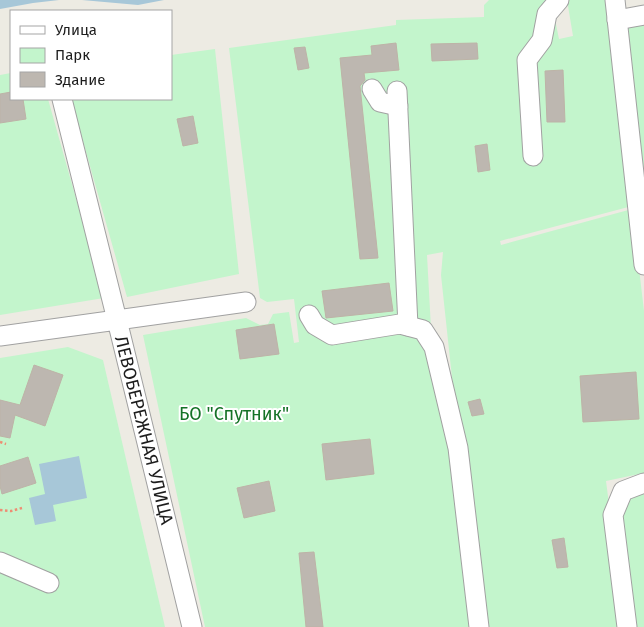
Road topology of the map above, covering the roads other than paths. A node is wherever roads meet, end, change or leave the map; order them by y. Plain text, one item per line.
1 (559, 0) edge
2 (615, 0) edge
3 (644, 15) edge
4 (617, 20) junction
5 (372, 89) dead end
6 (62, 100) edge
7 (533, 156) dead end
8 (644, 265) edge
9 (246, 302) dead end
10 (309, 315) dead end
11 (117, 320) junction
12 (408, 326) junction
13 (0, 336) edge
14 (644, 483) edge
15 (0, 562) edge
16 (20, 571) junction
17 (0, 575) edge
18 (49, 583) dead end
19 (192, 627) edge
20 (479, 627) edge
21 (627, 627) edge

1 - 7 street
2 - 4 street
3 - 4 street
4 - 8 street
5 - 12 street
6 - 11 street
9 - 11 street
10 - 12 street
11 - 13 street, ЛЕВОБЕРЕЖНАЯ УЛИЦА
11 - 19 street, ЛЕВОБЕРЕЖНАЯ УЛИЦА
12 - 20 street
14 - 21 street
15 - 16 street
16 - 17 street
16 - 18 street

